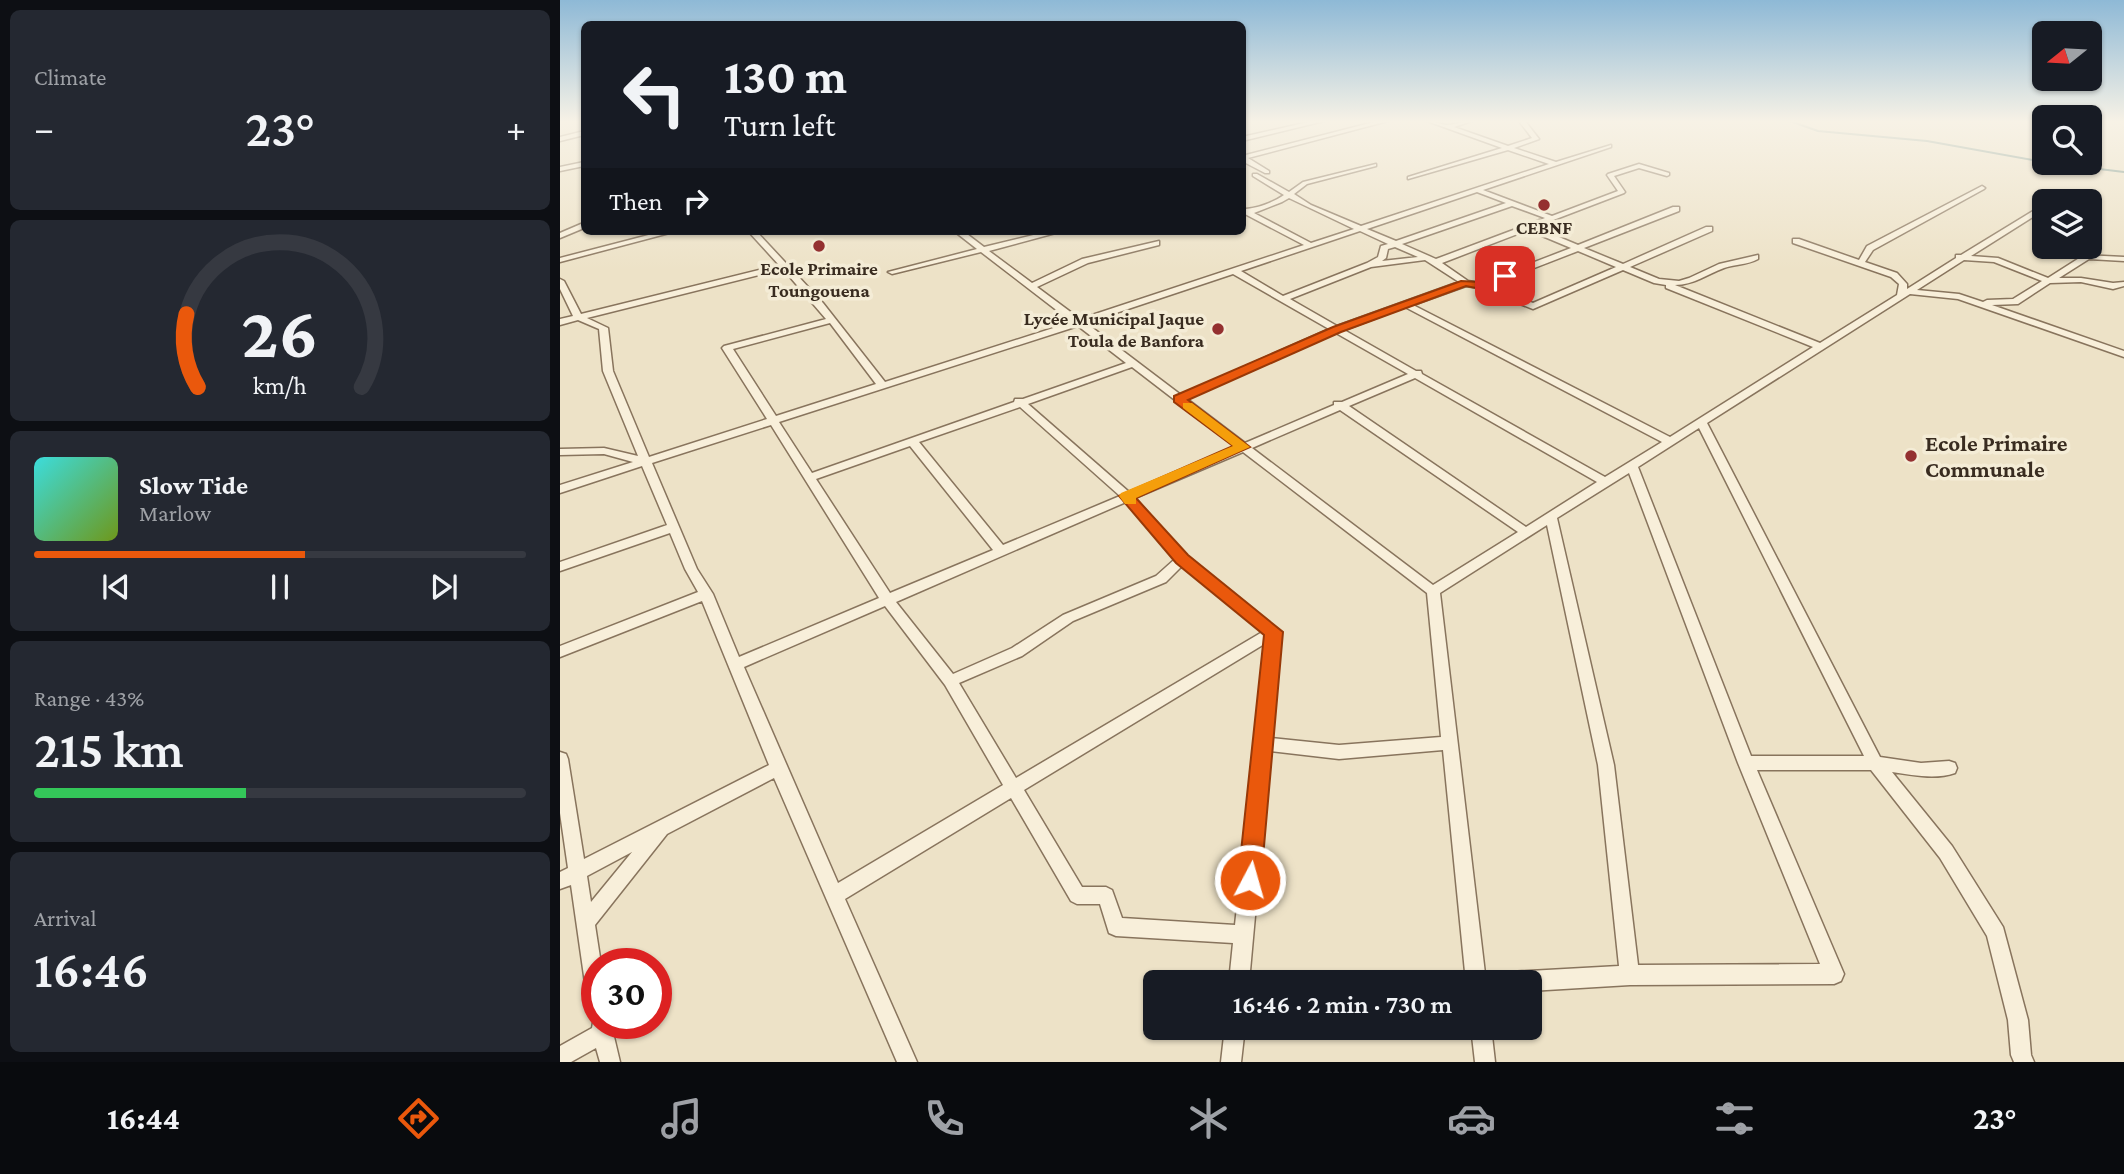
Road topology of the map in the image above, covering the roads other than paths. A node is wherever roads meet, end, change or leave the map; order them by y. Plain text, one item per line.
1 (1265, 171) edge
2 (1353, 171) edge
3 (1433, 171) edge
4 (1536, 171) edge
5 (1624, 171) edge
6 (1655, 171) edge
7 (1667, 174) dead end
8 (1255, 175) junction
9 (1246, 177) edge
10 (1410, 178) dead end
11 (1982, 188) dead end
12 (1478, 190) junction
13 (1287, 194) junction
14 (1513, 203) junction
15 (1676, 209) dead end
16 (1246, 211) edge
17 (1246, 212) edge
18 (2032, 214) edge
19 (1554, 219) junction
20 (581, 227) edge
21 (1530, 228) junction
22 (1357, 229) junction
23 (1709, 229) dead end
24 (657, 235) edge
25 (755, 235) edge
26 (963, 235) edge
27 (1043, 235) edge
28 (560, 236) edge
29 (1796, 240) dead end
30 (1156, 243) dead end
31 (1393, 244) junction
32 (1310, 245) junction
33 (1577, 248) junction
34 (983, 250) junction
35 (1755, 257) dead end
36 (1959, 257) junction
37 (1423, 258) junction
38 (2124, 259) edge
39 (560, 260) edge
40 (1436, 262) junction
41 (1861, 263) junction
42 (1370, 265) junction
43 (783, 268) junction
44 (1625, 268) junction
45 (1234, 271) junction
46 (892, 272) dead end
47 (560, 281) edge
48 (1657, 281) junction
49 (2049, 281) junction
50 (1465, 283) junction
51 (2124, 284) edge
52 (1481, 286) junction
53 (1031, 287) junction
54 (1903, 293) junction
55 (1959, 297) junction
56 (1282, 299) junction
57 (1405, 304) junction
58 (578, 317) junction
59 (832, 320) junction
60 (560, 322) edge
61 (1078, 323) junction
62 (1337, 329) junction
63 (1818, 346) junction
64 (2124, 354) edge
65 (1132, 363) junction
66 (1418, 373) junction
67 (882, 385) junction
68 (1179, 399) junction
69 (1019, 401) junction
70 (1338, 404) junction
71 (774, 419) junction
72 (1701, 421) junction
73 (911, 440) junction
74 (1669, 441) junction
75 (1243, 447) junction
76 (560, 452) edge
77 (648, 462) junction
78 (1632, 465) junction
79 (810, 477) junction
80 (1605, 482) junction
81 (560, 489) edge
82 (1126, 496) junction
83 (1551, 516) junction
84 (674, 527) junction
85 (1526, 532) junction
86 (1000, 550) junction
87 (1182, 559) junction
88 (560, 566) edge
89 (1433, 591) junction
90 (706, 594) junction
91 (887, 600) junction
92 (1274, 632) junction
93 (560, 652) edge
94 (735, 665) junction
95 (950, 681) junction
96 (1451, 743) junction
97 (1263, 744) junction
98 (560, 759) edge
99 (1746, 763) junction
100 (1875, 764) junction
101 (778, 768) junction
102 (1949, 768) dead end
103 (1015, 788) junction
104 (663, 828) junction
105 (579, 872) junction
106 (560, 881) edge
107 (836, 894) junction
108 (586, 922) junction
109 (1244, 935) junction
110 (590, 948) edge
111 (1240, 970) edge
112 (1475, 970) edge
113 (1630, 975) junction
114 (1542, 980) edge
115 (585, 1039) edge
116 (604, 1039) edge
117 (1233, 1040) edge
118 (1482, 1040) edge
119 (560, 1057) edge
120 (610, 1062) edge
121 (907, 1062) edge
122 (1231, 1062) edge
123 (1485, 1062) edge
124 (2024, 1062) edge

1 - 8 street
2 - 13 street
3 - 10 street
4 - 12 street
5 - 19 street
6 - 7 street
8 - 9 street
8 - 13 street
11 - 41 street
12 - 14 street
12 - 22 street
13 - 16 street
13 - 22 street
14 - 19 street
14 - 31 street
15 - 33 street
17 - 32 street
18 - 36 street
19 - 21 street
20 - 28 street
21 - 33 street
21 - 40 street
22 - 31 street
22 - 32 street
23 - 44 street
24 - 39 street
25 - 43 street
26 - 34 street
27 - 34 street
29 - 41 street
30 - 53 street
31 - 37 street
31 - 42 street
32 - 45 street
33 - 44 street
33 - 52 street
34 - 46 street
34 - 53 street
35 - 48 street
36 - 49 street
36 - 54 street
37 - 40 street
37 - 42 street
38 - 49 street
40 - 50 street
41 - 54 street
42 - 56 street
43 - 58 street
43 - 59 street
44 - 48 street
44 - 52 street
45 - 56 street
45 - 61 street
47 - 58 street
48 - 63 street
49 - 51 street
49 - 55 street
50 - 52 street
50 - 57 street
53 - 61 street
54 - 55 street
54 - 63 street
55 - 64 street
56 - 62 street
57 - 62 street
57 - 74 street
58 - 60 street
58 - 77 street
59 - 67 street
59 - 71 street
61 - 65 street
61 - 67 street
62 - 66 street
62 - 68 street
63 - 72 street
65 - 68 street
65 - 69 street
66 - 70 street
66 - 80 street
67 - 71 street
68 - 75 street
69 - 73 street
69 - 82 street
70 - 75 street
70 - 85 street
71 - 77 street
71 - 79 street
72 - 74 street
72 - 100 street
73 - 79 street
73 - 86 street
74 - 78 street
75 - 82 street
75 - 89 street
76 - 77 street
77 - 81 street
77 - 84 street
78 - 80 street
78 - 99 street
79 - 91 street
80 - 83 street
82 - 86 street
82 - 87 street
83 - 85 street
83 - 113 street
84 - 88 street
84 - 90 street
85 - 89 street
86 - 91 street
87 - 92 street
87 - 95 street
89 - 96 street
90 - 93 street
90 - 94 street
91 - 94 street
91 - 95 street
92 - 97 street
92 - 103 street
94 - 101 street
95 - 103 street
96 - 97 street
96 - 112 street
97 - 109 street
98 - 105 street
99 - 100 street
99 - 113 street
100 - 102 street
100 - 124 street
101 - 104 street
101 - 107 street
103 - 107 street
103 - 109 street
104 - 105 street
104 - 108 street
105 - 106 street
105 - 108 street
107 - 121 street
108 - 110 street
109 - 111 street
113 - 114 street
115 - 119 street
116 - 120 street
117 - 122 street
118 - 123 street

